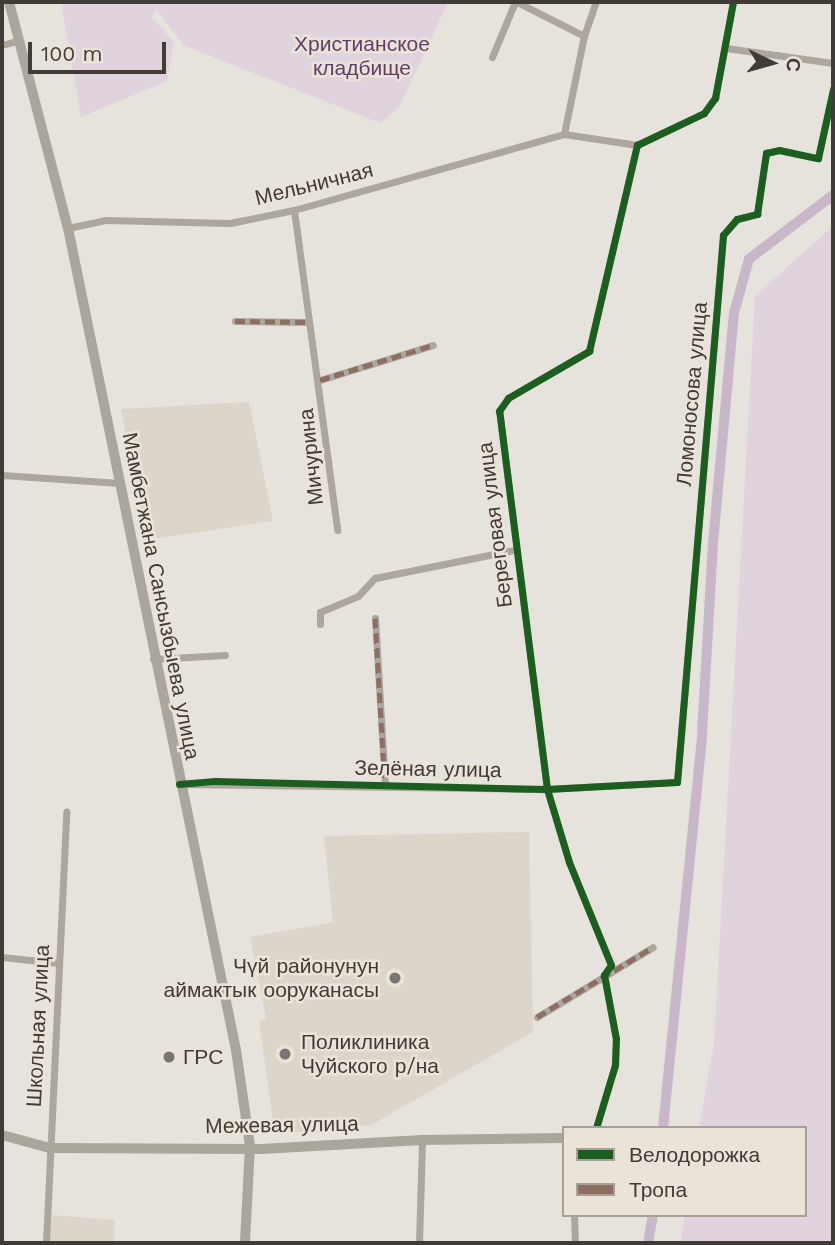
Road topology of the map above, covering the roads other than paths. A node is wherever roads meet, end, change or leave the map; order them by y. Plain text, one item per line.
1 (9, 2) edge
2 (516, 2) edge
3 (596, 2) edge
4 (733, 2) edge
5 (584, 36) junction
6 (19, 40) junction
7 (2, 45) edge
8 (726, 48) junction
9 (492, 57) dead end
10 (833, 63) edge
11 (833, 89) edge
12 (564, 134) junction
13 (637, 145) junction
14 (295, 210) junction
15 (68, 228) junction
16 (235, 321) dead end
17 (308, 322) junction
18 (433, 345) dead end
19 (320, 380) junction
20 (2, 475) edge
21 (120, 483) junction
22 (337, 530) dead end
23 (514, 550) junction
24 (375, 618) dead end
25 (320, 624) dead end
26 (225, 655) dead end
27 (153, 659) junction
28 (677, 782) joint
29 (178, 784) junction
30 (385, 786) junction
31 (547, 789) junction
32 (66, 811) dead end
33 (653, 947) dead end
34 (2, 957) edge
35 (59, 963) junction
36 (604, 975) junction
37 (537, 1017) dead end
38 (597, 1126) edge
39 (2, 1135) edge
40 (562, 1138) edge
41 (422, 1140) junction
42 (250, 1146) junction
43 (50, 1148) junction
44 (574, 1217) edge
45 (46, 1243) edge
46 (245, 1243) edge
47 (419, 1243) edge
48 (575, 1243) edge

1 - 6 main road, Мамбетжана Сансызбыева улица
2 - 5 street
2 - 9 street
3 - 5 street
4 - 8 street
5 - 12 street
6 - 7 street
6 - 15 main road, Мамбетжана Сансызбыева улица
8 - 10 street
8 - 13 street
11 - 28 street, Ломоносова улица
12 - 13 street, Мельничная
12 - 14 street, Мельничная
13 - 23 street, Береговая улица
14 - 15 street, Мельничная
14 - 17 street, Мичурина
15 - 21 main road, Мамбетжана Сансызбыева улица
16 - 17 street
17 - 19 street, Мичурина
18 - 19 street, Мичурина
19 - 22 street, Мичурина
20 - 21 street
21 - 27 main road, Мамбетжана Сансызбыева улица
23 - 25 street
23 - 31 street, Береговая улица
24 - 30 street
26 - 27 street
27 - 29 main road, Мамбетжана Сансызбыева улица
28 - 31 street, Зелёная улица
29 - 30 street, Зелёная улица
29 - 42 main road, Мамбетжана Сансызбыева улица
30 - 31 street, Зелёная улица
31 - 36 street, Береговая улица
32 - 35 street, Школьная улица
33 - 36 street
34 - 35 street
35 - 43 street, Школьная улица
36 - 37 street
36 - 38 street, Береговая улица
39 - 43 main road, Межевая улица
40 - 41 main road, Межевая улица
41 - 42 main road, Межевая улица
41 - 47 street
42 - 43 main road, Межевая улица
42 - 46 main road, Мамбетжана Сансызбыева улица
43 - 45 street, Школьная улица
44 - 48 street

